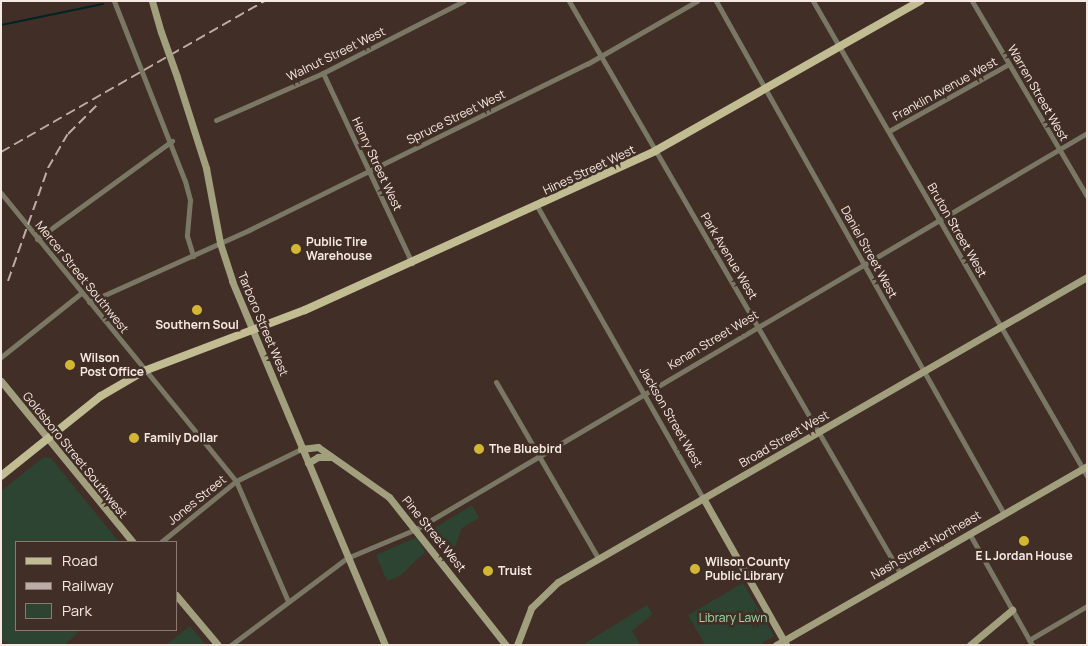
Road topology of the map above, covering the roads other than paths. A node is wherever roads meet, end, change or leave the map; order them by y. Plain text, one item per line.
1 (114, 1) edge
2 (152, 1) edge
3 (464, 1) edge
4 (569, 1) edge
5 (697, 1) edge
6 (716, 1) edge
7 (813, 1) edge
8 (920, 1) edge
9 (972, 1) edge
10 (840, 47) junction
11 (600, 56) junction
12 (1010, 64) junction
13 (323, 73) junction
14 (766, 90) junction
15 (216, 120) dead end
16 (889, 131) junction
17 (1087, 132) edge
18 (172, 141) junction
19 (1059, 149) junction
20 (655, 151) junction
21 (369, 170) junction
22 (1, 193) edge
23 (1087, 196) edge
24 (537, 206) junction
25 (939, 219) junction
26 (37, 239) junction
27 (220, 243) junction
28 (193, 256) junction
29 (412, 263) junction
30 (863, 263) junction
31 (1087, 276) edge
32 (80, 294) junction
33 (89, 302) junction
34 (758, 325) junction
35 (1000, 326) junction
36 (254, 331) junction
37 (1, 357) edge
38 (144, 371) junction
39 (923, 371) junction
40 (1, 382) edge
41 (496, 382) dead end
42 (644, 393) junction
43 (820, 432) junction
44 (47, 438) junction
45 (301, 450) junction
46 (332, 456) junction
47 (538, 458) junction
48 (308, 463) junction
49 (1084, 467) edge
50 (1, 476) edge
51 (1087, 476) edge
52 (236, 481) junction
53 (703, 498) junction
54 (1004, 514) junction
55 (416, 529) junction
56 (969, 533) junction
57 (132, 541) edge
58 (162, 541) edge
59 (347, 558) junction
60 (598, 558) junction
61 (900, 573) junction
62 (178, 596) edge
63 (288, 601) junction
64 (1087, 606) edge
65 (1012, 610) junction
66 (785, 642) edge
67 (1030, 642) edge
68 (218, 645) edge
69 (231, 645) edge
70 (385, 645) edge
71 (506, 645) edge
72 (517, 645) edge
73 (776, 645) edge
74 (970, 645) edge

1 - 18 street
2 - 27 street, Tarboro Street West, bridge
3 - 13 street, Walnut Street West
4 - 11 street, Park Avenue West
5 - 11 street, Spruce Street West
6 - 14 street, Daniel Street West
7 - 10 street, Bruton Street West
8 - 10 main road, Hines Street West
9 - 12 street, Warren Street West
10 - 14 main road, Hines Street West
10 - 16 street, Bruton Street West
11 - 20 street, Park Avenue West
11 - 21 street, Spruce Street West
12 - 16 street, Franklin Avenue West
12 - 19 street, Warren Street West
13 - 15 street, Walnut Street West
13 - 21 street, Henry Street West
14 - 20 main road, Hines Street West
14 - 30 street, Daniel Street West
16 - 25 street, Bruton Street West
17 - 19 street, Kenan Street West
18 - 26 street
18 - 28 street
19 - 23 street, Warren Street West
19 - 25 street, Kenan Street West
20 - 24 main road, Hines Street West
20 - 34 street, Park Avenue West
21 - 27 street, Spruce Street West
21 - 29 street, Henry Street West
22 - 26 street, Mercer Street Southwest
24 - 29 main road, Hines Street West
24 - 42 street, Jackson Street West
25 - 30 street, Kenan Street West
25 - 35 street, Bruton Street West
26 - 32 street, Mercer Street Southwest
27 - 28 street, Spruce Street West
27 - 36 street, Tarboro Street West
28 - 33 street, Spruce Street West
29 - 36 main road, Hines Street West
30 - 34 street, Kenan Street West
30 - 39 street, Daniel Street West
31 - 35 street, Broad Street West
32 - 33 street, Mercer Street Southwest
32 - 37 street
33 - 38 street, Mercer Street Southwest
34 - 42 street, Kenan Street West
34 - 43 street, Park Avenue West
35 - 39 street, Broad Street West
35 - 49 street, Bruton Street West
36 - 38 main road, Hines Street West
36 - 45 street, Tarboro Street West
38 - 44 main road, Hines Street West
38 - 52 street, Mercer Street Southwest
39 - 43 street, Broad Street West
39 - 54 street, Daniel Street West
40 - 44 street, Goldsboro Street Southwest
41 - 47 street
42 - 47 street, Kenan Street West
42 - 53 street, Jackson Street West
43 - 53 street, Broad Street West
43 - 61 street, Park Avenue West
44 - 50 main road, Hines Street West
44 - 57 street, Goldsboro Street Southwest
45 - 46 street, Pine Street West
45 - 48 street, Tarboro Street West
45 - 52 street, Jones Street
46 - 48 street
46 - 55 street, Pine Street West
47 - 55 street, Kenan Street West
47 - 60 street
48 - 59 street, Tarboro Street West
49 - 51 street, Bruton Street West
49 - 54 street, Nash Street Northeast
52 - 58 street, Jones Street
52 - 63 street, Mercer Street Southwest
53 - 60 street, Broad Street West
53 - 66 street, Jackson Street West
54 - 56 street, Nash Street Northeast
55 - 59 street, Kenan Street West
55 - 71 street, Pine Street West
56 - 61 street, Nash Street Northeast
56 - 65 street
59 - 63 street, Kenan Street West
59 - 70 street, Tarboro Street West
60 - 72 street, Broad Street West
61 - 66 street, Nash Street Northeast
62 - 68 street
63 - 69 street, Kenan Street West
64 - 67 street
65 - 67 street
65 - 74 street
66 - 73 street, Nash Street Northeast

